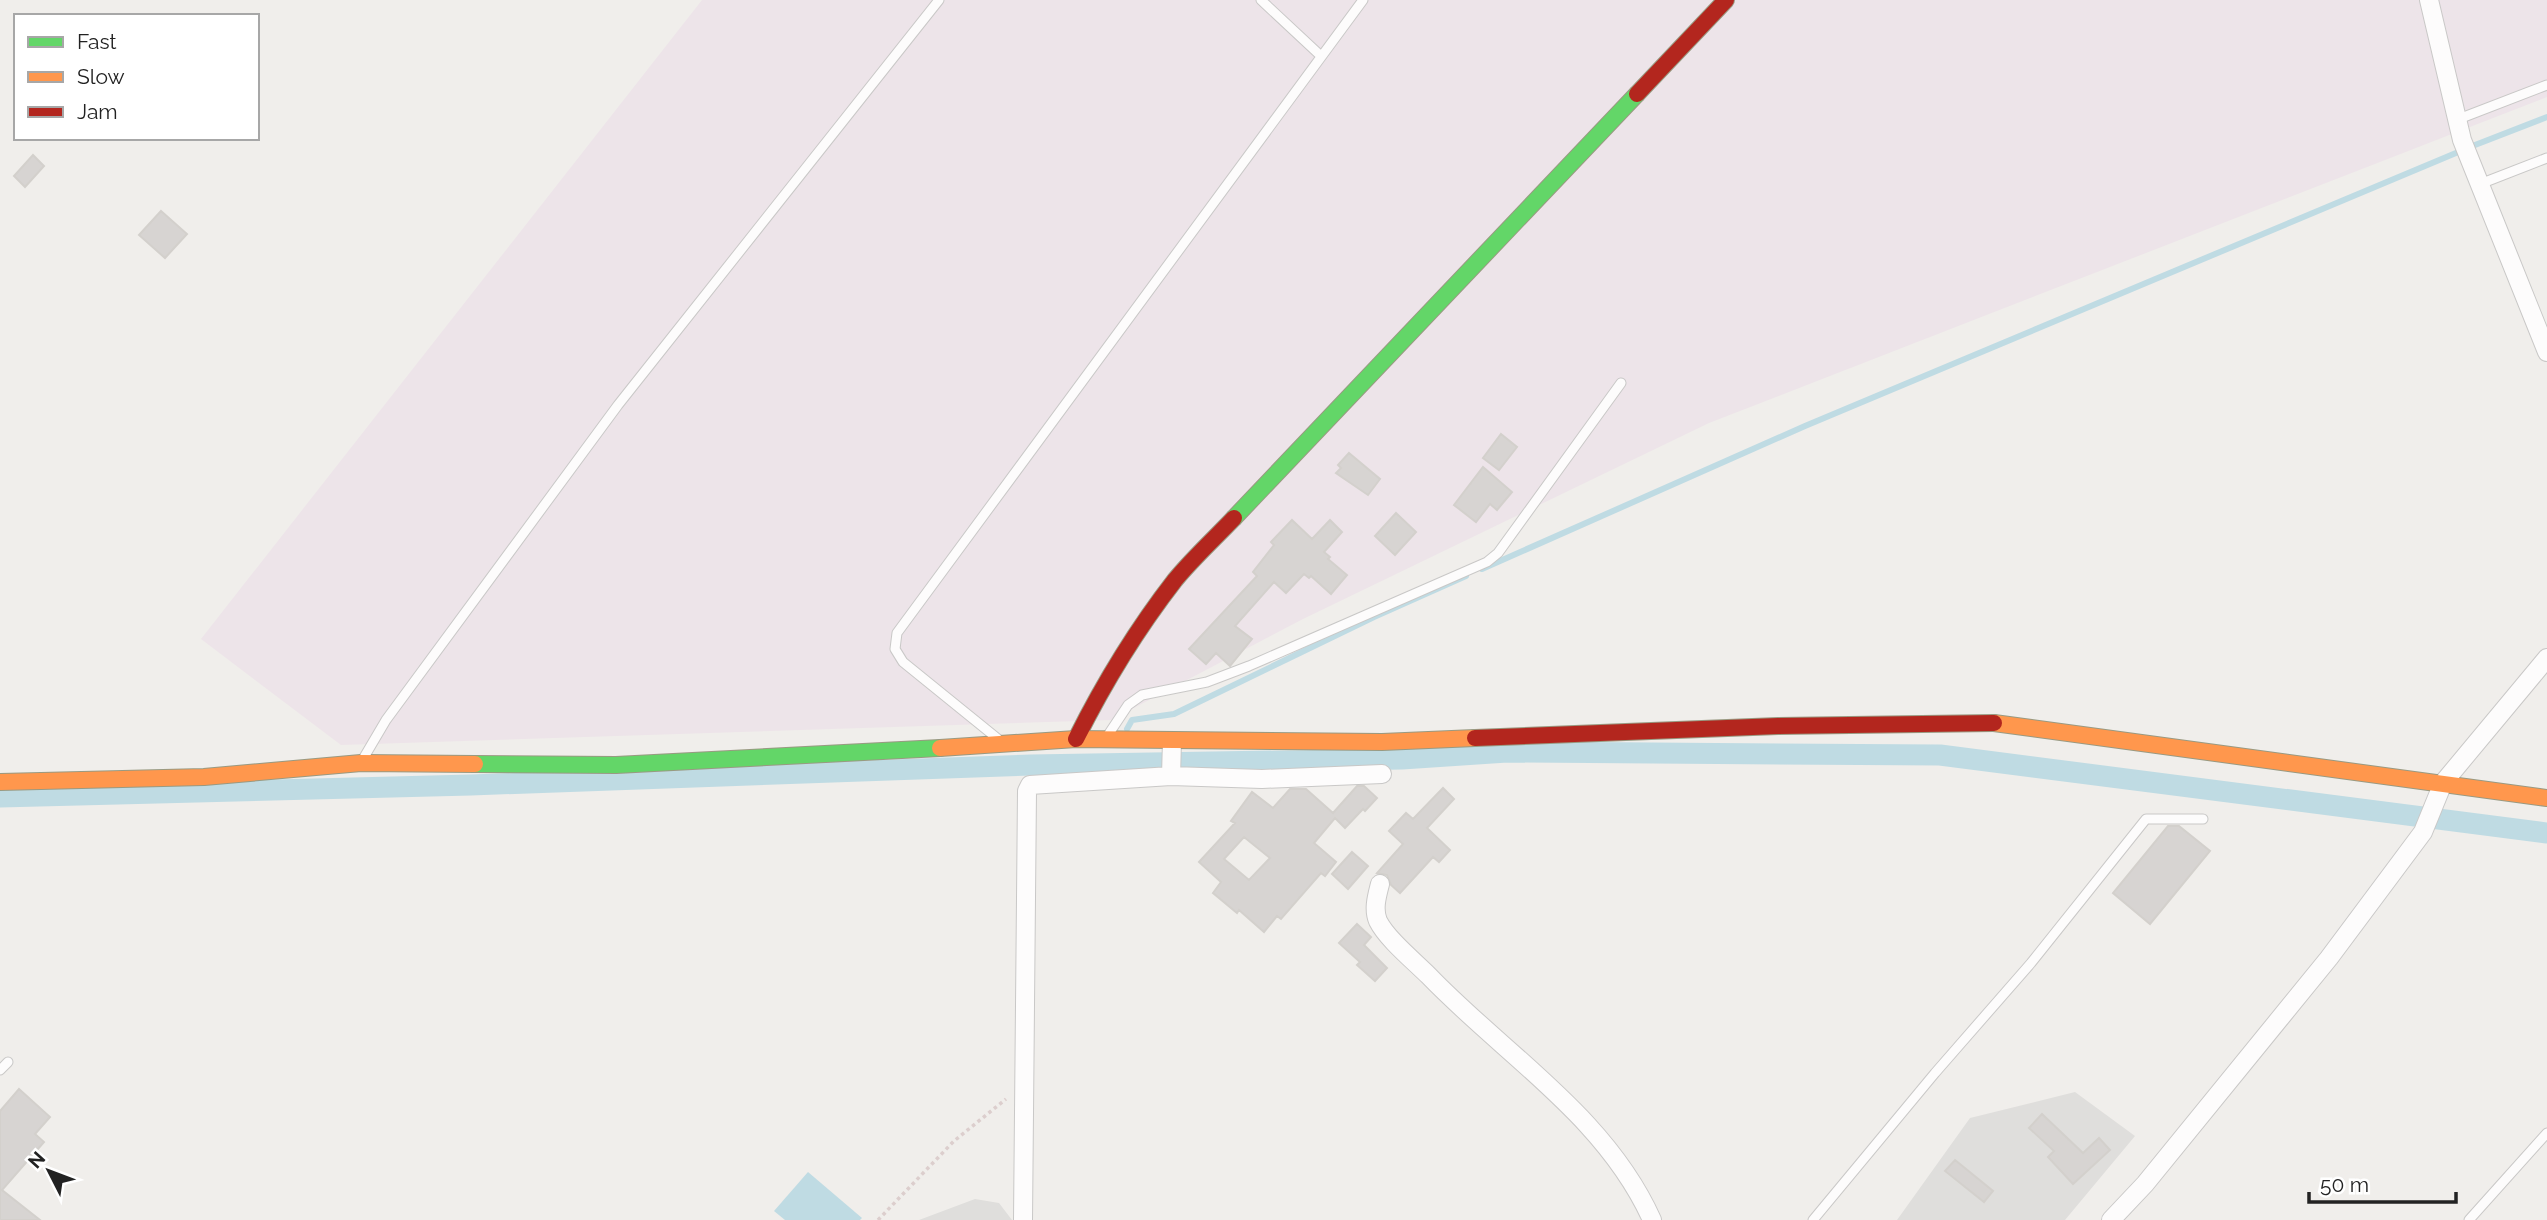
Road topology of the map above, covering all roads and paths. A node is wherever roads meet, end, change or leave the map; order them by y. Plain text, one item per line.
1 (939, 0) edge
2 (1261, 0) edge
3 (1363, 0) edge
4 (1726, 0) edge
5 (2429, 0) edge
6 (1321, 56) junction
7 (2547, 85) edge
8 (2456, 120) junction
9 (2547, 158) edge
10 (2480, 184) junction
11 (2547, 352) edge
12 (1621, 383) dead end
13 (2547, 658) edge
14 (1076, 739) junction
15 (1105, 740) junction
16 (1172, 741) junction
17 (1006, 746) junction
18 (361, 763) junction
19 (1382, 774) dead end
20 (1171, 776) junction
21 (0, 782) edge
22 (2443, 783) junction
23 (2547, 798) edge
24 (2203, 819) dead end
25 (1380, 884) dead end
26 (8, 1062) dead end
27 (0, 1070) edge
28 (1025, 1083) junction
29 (2547, 1133) edge
30 (878, 1220) edge
31 (1023, 1220) edge
32 (1652, 1220) edge
33 (1813, 1220) edge
34 (2111, 1220) edge
35 (2469, 1220) edge

1 - 18 lane
2 - 6 lane
3 - 6 lane
4 - 14 street
5 - 8 street
6 - 17 lane
7 - 8 lane
8 - 10 street
9 - 10 lane
10 - 11 street
12 - 15 lane
13 - 22 street
14 - 15 street
14 - 17 street
15 - 16 street
16 - 20 street
16 - 22 street
17 - 18 street
18 - 21 street
19 - 20 street
20 - 28 street
22 - 23 street
22 - 34 street
24 - 33 lane
25 - 32 street
26 - 27 lane
28 - 30 path
28 - 31 street
29 - 35 lane

